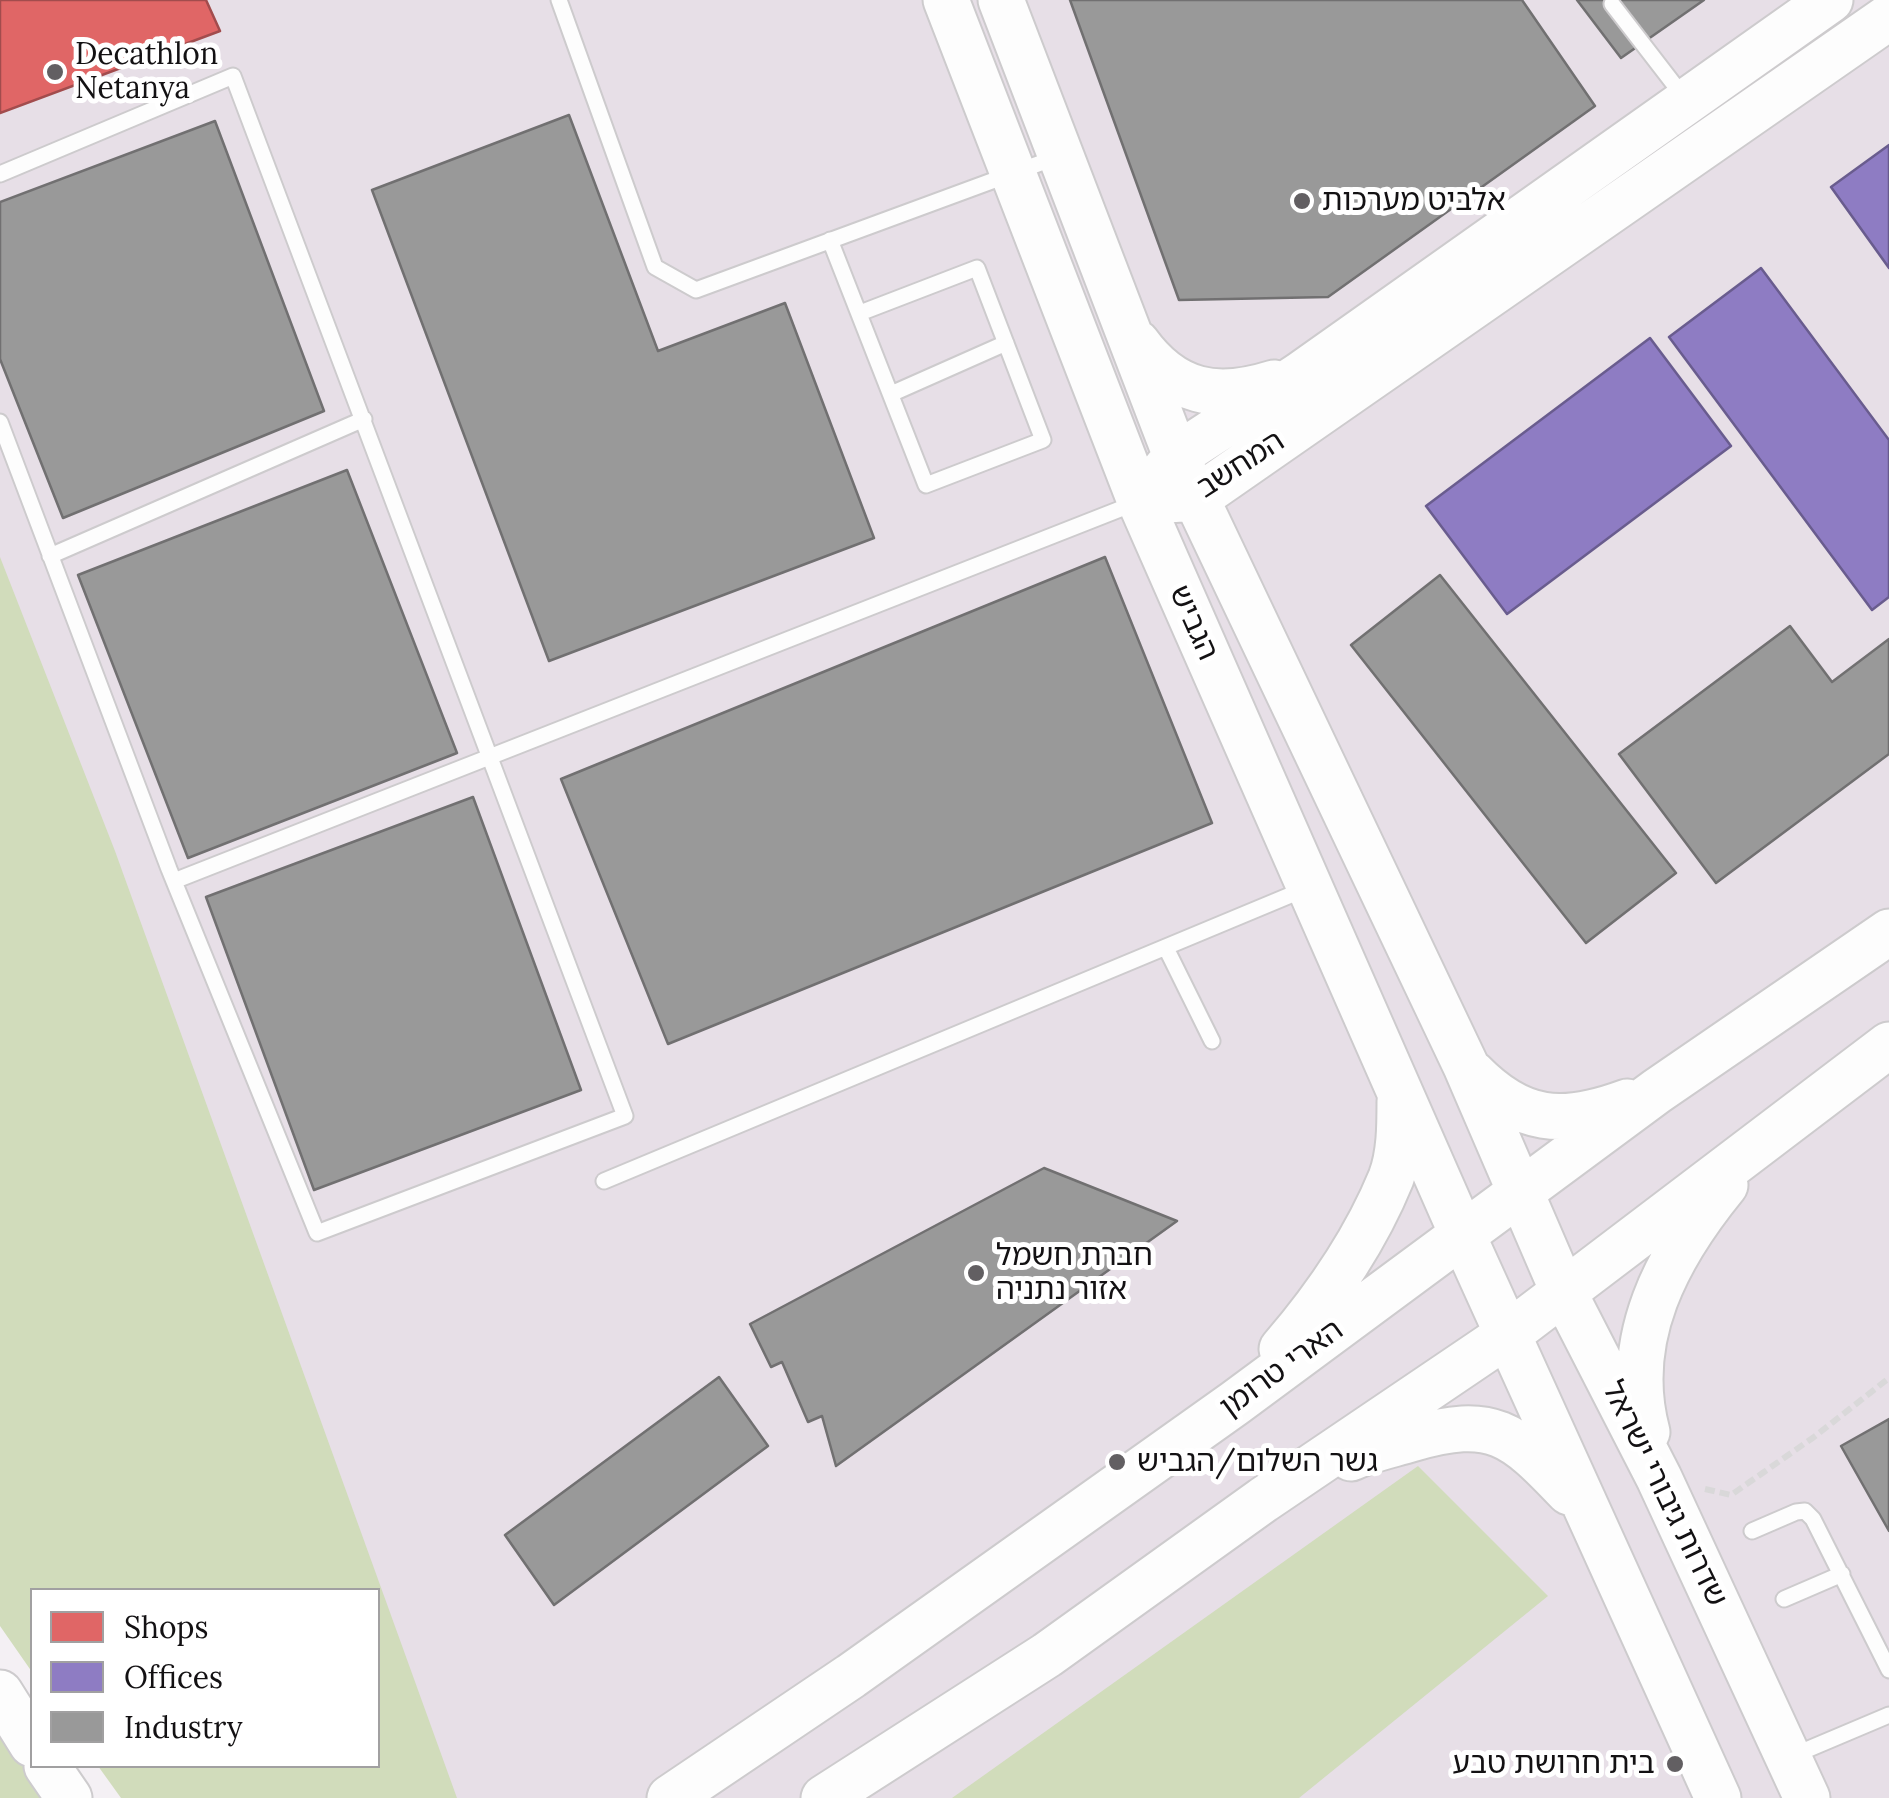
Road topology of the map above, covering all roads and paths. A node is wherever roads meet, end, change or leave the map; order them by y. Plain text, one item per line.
1 (559, 0) edge
2 (946, 0) edge
3 (1000, 0) edge
4 (1830, 0) edge
5 (1612, 4) dead end
6 (1889, 17) edge
7 (1686, 100) junction
8 (1060, 156) junction
9 (1012, 172) junction
10 (0, 174) edge
11 (830, 240) junction
12 (860, 313) junction
13 (1128, 331) junction
14 (1006, 344) junction
15 (1300, 375) junction
16 (890, 394) junction
17 (364, 419) junction
18 (0, 422) edge
19 (1176, 456) junction
20 (1198, 498) junction
21 (1140, 502) junction
22 (50, 556) junction
23 (490, 754) junction
24 (174, 881) junction
25 (1309, 888) junction
26 (1889, 932) edge
27 (1166, 948) junction
28 (1212, 1041) dead end
29 (1889, 1044) edge
30 (1466, 1066) junction
31 (1399, 1089) junction
32 (1657, 1091) junction
33 (1759, 1142) junction
34 (604, 1181) dead end
35 (1518, 1192) junction
36 (1463, 1236) junction
37 (1563, 1291) junction
38 (1507, 1335) junction
39 (1889, 1378) edge
40 (1235, 1404) junction
41 (1659, 1478) junction
42 (1263, 1500) junction
43 (1586, 1508) junction
44 (1752, 1531) dead end
45 (1842, 1574) junction
46 (1784, 1599) dead end
47 (1889, 1670) edge
48 (0, 1692) edge
49 (1889, 1716) edge
50 (30, 1741) edge
51 (1788, 1758) junction
52 (48, 1768) edge
53 (69, 1798) edge
54 (670, 1798) edge
55 (824, 1798) edge
56 (1718, 1798) edge
57 (1807, 1798) edge

1 - 11 lane
2 - 9 street, הגביש
3 - 8 street, הגביש
4 - 7 street, המחשב
5 - 7 lane
6 - 20 street, המחשב
7 - 15 street, המחשב
8 - 9 lane
8 - 13 street, הגביש
9 - 11 lane
9 - 21 street, הגביש
10 - 17 lane
11 - 12 lane
12 - 14 lane
12 - 16 lane
13 - 15 street
13 - 19 street, הגביש
14 - 16 lane
14 - 16 lane
15 - 19 street, המחשב
17 - 22 lane
17 - 23 lane
18 - 22 lane
19 - 20 street, הגביש
19 - 21 street, המחשב
20 - 21 street, המחשב
20 - 30 street, הגביש
21 - 23 lane
21 - 25 street, הגביש
22 - 24 lane
23 - 24 lane
23 - 24 lane
25 - 27 lane
25 - 31 street, הגביש
26 - 32 street, הארי טרומן
27 - 28 lane
27 - 34 lane
29 - 33 street
30 - 32 street
30 - 35 street, הגביש
31 - 36 street, הגביש
31 - 40 street
32 - 35 street, הארי טרומן
33 - 37 street
33 - 41 street
35 - 36 street, הארי טרומן
35 - 37 street, שדרות גיבורי ישראל
36 - 38 street
36 - 40 street, הארי טרומן
37 - 38 street
37 - 41 street, שדרות גיבורי ישראל
38 - 42 street
38 - 43 street
39 - 41 path
40 - 54 street, הארי טרומן
41 - 51 street, שדרות גיבורי ישראל
42 - 43 street
42 - 55 street
43 - 56 street
44 - 45 lane
45 - 46 lane
45 - 47 lane
48 - 50 street
49 - 51 lane
51 - 57 street, שדרות גיבורי ישראל
52 - 53 street

